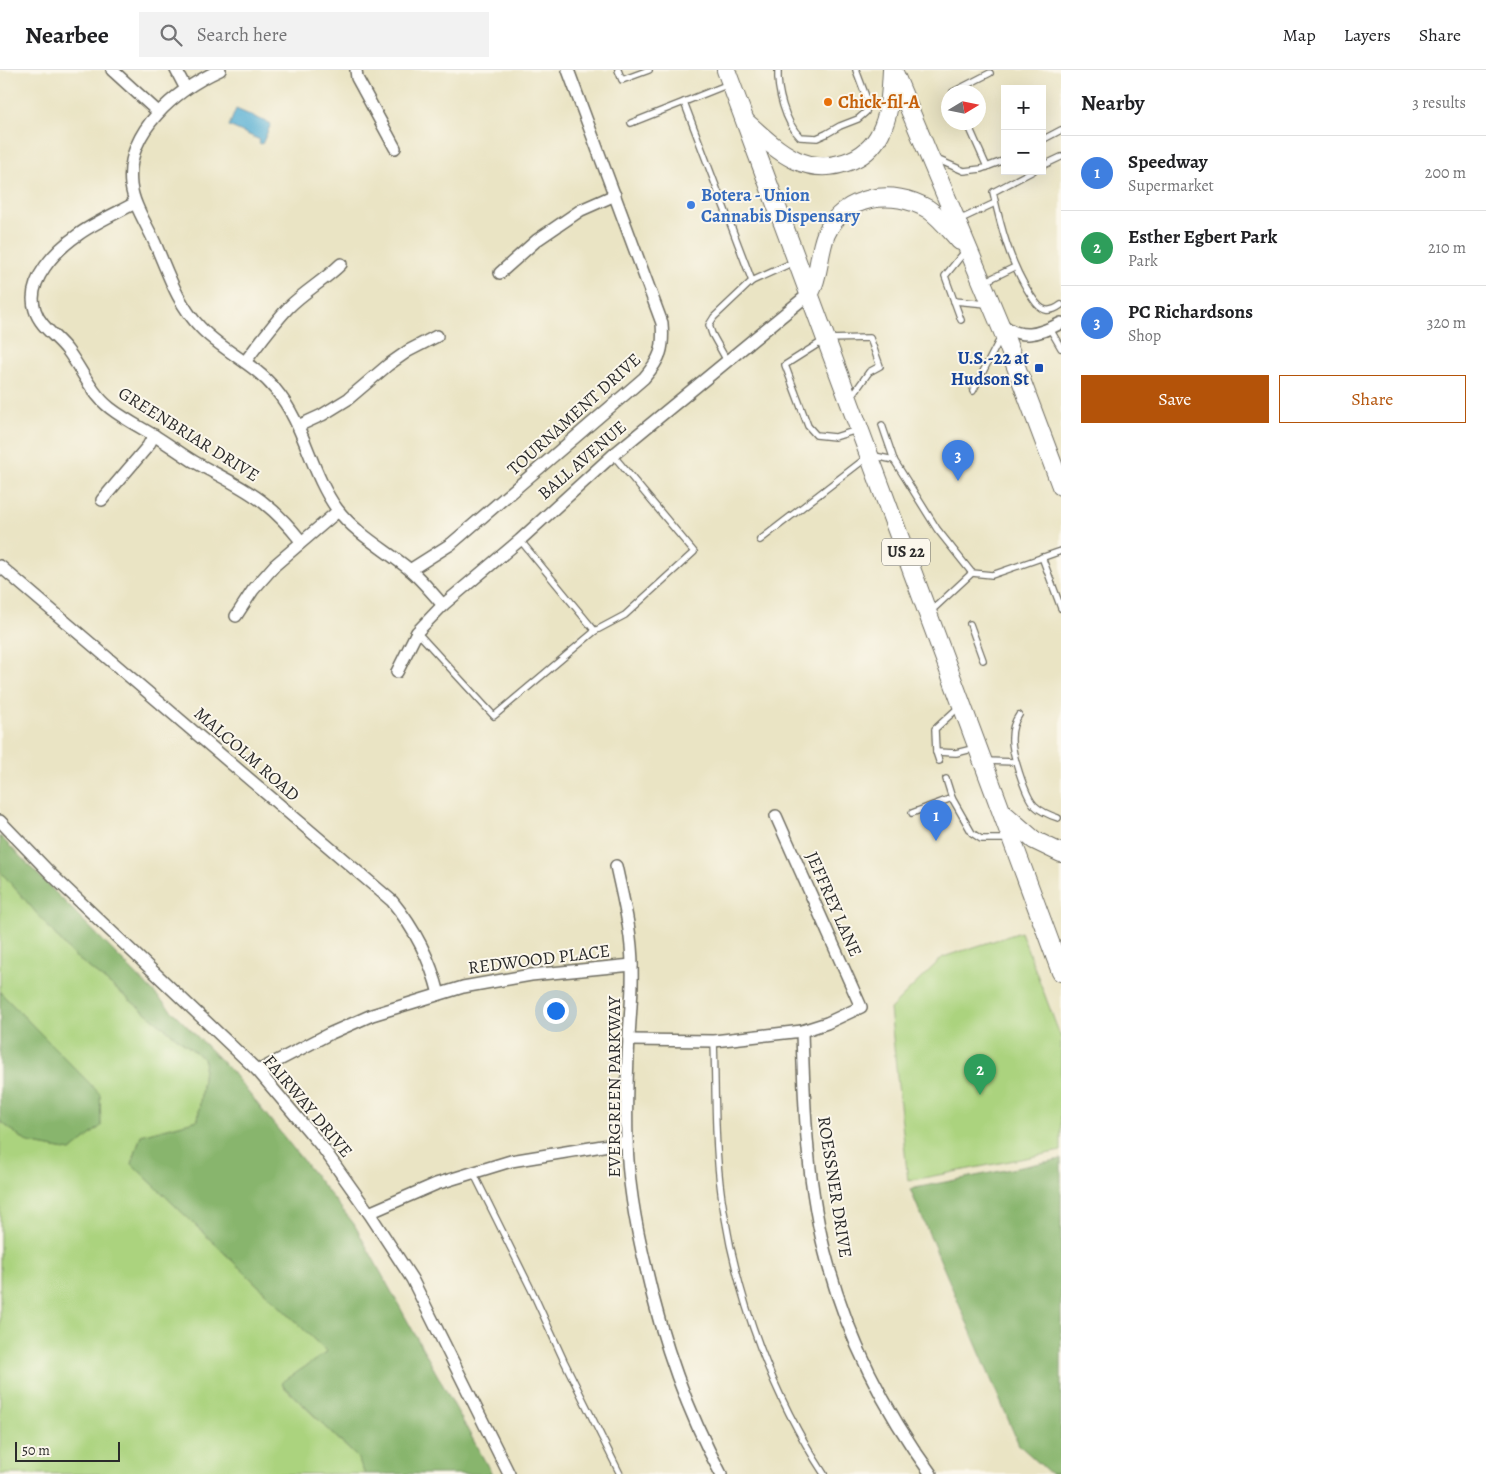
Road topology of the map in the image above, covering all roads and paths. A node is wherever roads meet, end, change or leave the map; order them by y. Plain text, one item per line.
1 (112, 70) edge
2 (176, 70) edge
3 (220, 70) edge
4 (356, 70) edge
5 (568, 70) edge
6 (618, 70) edge
7 (649, 70) edge
8 (778, 70) edge
9 (856, 70) edge
10 (893, 70) edge
11 (991, 71) edge
12 (729, 77) edge
13 (966, 85) edge
14 (186, 89) junction
15 (684, 102) junction
16 (158, 112) junction
17 (745, 121) junction
18 (632, 123) dead end
19 (971, 130) edge
20 (1061, 130) edge
21 (1046, 138) edge
22 (395, 148) dead end
23 (929, 156) junction
24 (1061, 156) edge
25 (1001, 162) edge
26 (1046, 164) edge
27 (987, 167) junction
28 (1025, 175) edge
29 (615, 195) junction
30 (996, 202) junction
31 (135, 203) junction
32 (957, 221) junction
33 (968, 249) junction
34 (798, 260) junction
35 (341, 264) dead end
36 (1015, 267) junction
37 (500, 273) dead end
38 (752, 281) junction
39 (983, 283) junction
40 (810, 293) junction
41 (954, 301) junction
42 (1061, 305) edge
43 (998, 319) junction
44 (961, 320) dead end
45 (1061, 323) edge
46 (1050, 329) junction
47 (437, 336) dead end
48 (826, 339) junction
49 (1061, 348) edge
50 (727, 361) junction
51 (245, 362) junction
52 (973, 390) dead end
53 (849, 400) junction
54 (882, 424) dead end
55 (298, 426) junction
56 (860, 429) junction
57 (154, 435) junction
58 (1054, 453) edge
59 (613, 455) junction
60 (870, 455) junction
61 (894, 460) junction
62 (1061, 486) edge
63 (102, 500) dead end
64 (338, 511) junction
65 (520, 540) junction
66 (760, 540) dead end
67 (301, 541) junction
68 (1061, 551) edge
69 (1042, 557) junction
70 (0, 566) edge
71 (410, 570) junction
72 (972, 573) junction
73 (443, 605) junction
74 (1061, 608) edge
75 (929, 612) junction
76 (236, 616) dead end
77 (970, 624) dead end
78 (595, 631) junction
79 (417, 632) junction
80 (983, 660) dead end
81 (397, 672) dead end
82 (962, 704) junction
83 (1019, 715) dead end
84 (936, 752) junction
85 (980, 754) junction
86 (940, 761) dead end
87 (1016, 762) junction
88 (946, 779) dead end
89 (952, 798) junction
90 (1001, 811) junction
91 (912, 812) dead end
92 (776, 816) dead end
93 (1058, 818) dead end
94 (0, 821) edge
95 (1011, 839) junction
96 (1061, 853) edge
97 (616, 866) dead end
98 (632, 966) junction
99 (1061, 972) edge
100 (439, 994) junction
101 (802, 1031) junction
102 (628, 1040) junction
103 (714, 1041) junction
104 (258, 1071) junction
105 (627, 1142) junction
106 (474, 1172) junction
107 (369, 1213) junction
108 (509, 1474) edge
109 (620, 1474) edge
110 (721, 1474) edge
111 (824, 1474) edge
112 (931, 1474) edge

1 - 16 street
2 - 14 street
3 - 14 street
4 - 22 street
5 - 29 street, TOURNAMENT DRIVE
6 - 7 lane
8 - 9 lane
10 - 17 highway
10 - 23 highway
11 - 13 lane
12 - 15 lane
12 - 17 highway, US 22
14 - 16 street
15 - 18 lane
15 - 38 lane
16 - 31 street
17 - 34 highway, US 22
19 - 27 lane
20 - 21 lane
23 - 27 lane
23 - 32 highway
24 - 26 lane
25 - 27 lane
28 - 30 lane
29 - 37 street
29 - 71 street, TOURNAMENT DRIVE
30 - 32 lane
30 - 36 lane
31 - 51 street
31 - 57 street, GREENBRIAR DRIVE
32 - 33 highway
33 - 39 highway
33 - 40 highway
33 - 41 lane
34 - 38 lane
34 - 40 highway, US 22
35 - 51 street
36 - 39 lane
36 - 42 lane
38 - 50 lane
39 - 43 highway
40 - 48 highway, US 22
40 - 50 street, BALL AVENUE
41 - 43 lane
41 - 44 lane
43 - 46 street
43 - 52 lane
43 - 58 highway
45 - 46 street
46 - 49 lane
47 - 55 street
48 - 53 highway, US 22
48 - 53 lane
48 - 56 lane
50 - 59 street, BALL AVENUE
51 - 55 street
53 - 56 highway, US 22
54 - 61 lane
55 - 64 street
56 - 60 highway, US 22
57 - 63 street
57 - 67 street, GREENBRIAR DRIVE
58 - 62 highway
59 - 65 street, BALL AVENUE
59 - 78 lane
60 - 61 lane
60 - 66 lane
60 - 75 highway, US 22
61 - 72 lane
64 - 67 street
64 - 71 street
65 - 73 street, BALL AVENUE
65 - 78 lane
67 - 76 street
68 - 69 lane
69 - 72 lane
69 - 74 lane
70 - 100 street, MALCOLM ROAD
71 - 73 street
72 - 75 lane
73 - 79 street, BALL AVENUE
75 - 82 highway, US 22
77 - 80 lane
78 - 79 lane
79 - 81 street, BALL AVENUE
82 - 84 lane
82 - 85 highway, US 22
83 - 87 lane
84 - 85 lane
84 - 86 lane
85 - 87 lane
85 - 90 highway, US 22
87 - 93 lane
88 - 89 lane
89 - 91 lane
89 - 95 lane
90 - 95 highway, US 22
90 - 96 highway
92 - 101 street, JEFFREY LANE
94 - 104 street, FAIRWAY DRIVE
95 - 99 highway, US 22
97 - 98 street, EVERGREEN PARKWAY
98 - 100 street, REDWOOD PLACE
98 - 102 street, EVERGREEN PARKWAY
100 - 104 street, REDWOOD PLACE
101 - 103 street
101 - 112 street, ROESSNER DRIVE
102 - 103 street
102 - 105 street, EVERGREEN PARKWAY
103 - 111 lane
104 - 107 street, FAIRWAY DRIVE
105 - 106 street
105 - 110 street, EVERGREEN PARKWAY
106 - 107 street
106 - 109 lane
107 - 108 street, FAIRWAY DRIVE

